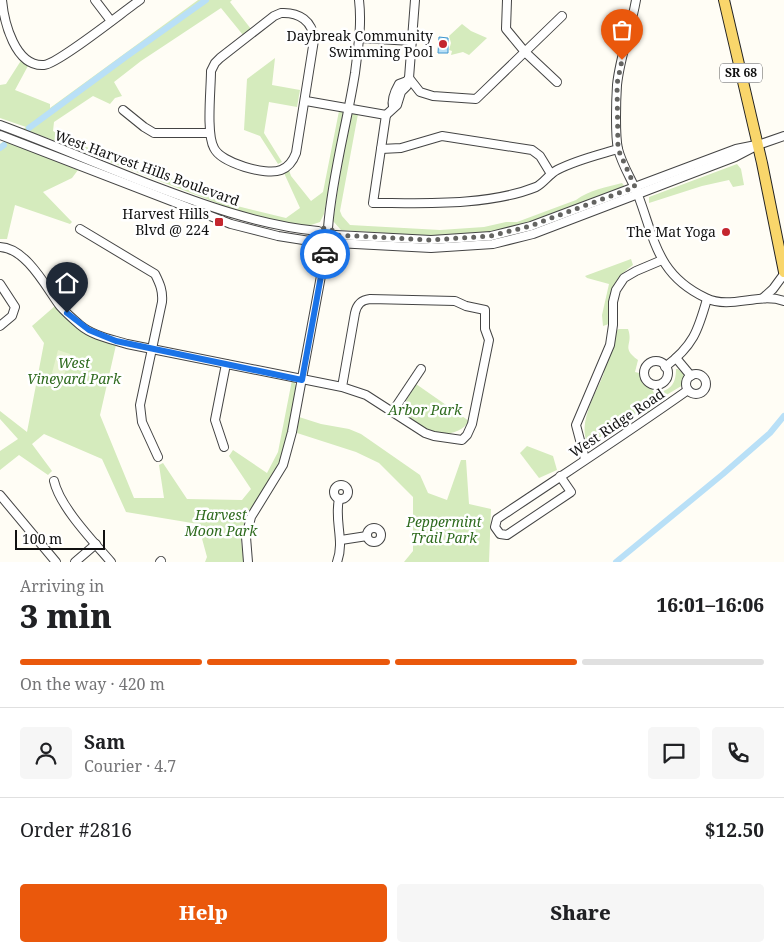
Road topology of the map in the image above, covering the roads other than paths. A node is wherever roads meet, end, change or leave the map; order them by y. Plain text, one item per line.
1 (2, 0) edge
2 (95, 0) edge
3 (140, 0) edge
4 (359, 0) edge
5 (415, 0) edge
6 (507, 0) edge
7 (636, 0) edge
8 (724, 0) edge
9 (562, 16) dead end
10 (111, 21) junction
11 (3, 22) edge
12 (360, 38) junction
13 (412, 41) junction
14 (525, 52) junction
15 (408, 80) junction
16 (557, 82) dead end
17 (306, 102) junction
18 (349, 109) junction
19 (123, 110) dead end
20 (386, 114) junction
21 (0, 125) edge
22 (210, 133) junction
23 (0, 135) edge
24 (784, 136) edge
25 (758, 145) junction
26 (381, 148) junction
27 (618, 149) junction
28 (551, 174) junction
29 (636, 191) junction
30 (328, 228) junction
31 (80, 229) dead end
32 (318, 232) junction
33 (336, 239) junction
34 (316, 242) junction
35 (2, 248) edge
36 (326, 249) junction
37 (662, 260) junction
38 (784, 273) edge
39 (0, 284) edge
40 (707, 298) junction
41 (763, 298) junction
42 (784, 301) edge
43 (0, 326) edge
44 (152, 349) junction
45 (676, 358) junction
46 (226, 364) junction
47 (665, 367) dead end
48 (421, 369) dead end
49 (690, 376) junction
50 (302, 380) junction
51 (342, 388) junction
52 (688, 390) junction
53 (393, 411) junction
54 (224, 448) dead end
55 (158, 457) dead end
56 (585, 459) junction
57 (560, 476) junction
58 (54, 480) dead end
59 (0, 495) edge
60 (339, 499) dead end
61 (367, 536) dead end
62 (341, 540) junction
63 (96, 544) junction
64 (56, 562) edge
65 (75, 562) edge
66 (111, 562) edge
67 (248, 562) edge
68 (337, 562) edge

1 - 11 street
2 - 10 street
3 - 10 street
4 - 12 street
5 - 13 street
6 - 14 street
7 - 27 street
8 - 25 main road, SR 68
9 - 14 street
10 - 11 street
12 - 13 street
12 - 18 street
13 - 15 street
14 - 15 street
14 - 16 street
15 - 20 street
17 - 18 street
17 - 22 street
17 - 22 street
18 - 20 street
18 - 30 street
19 - 22 street
20 - 26 street
21 - 32 street, West Harvest Hills Boulevard
23 - 34 street, West Harvest Hills Boulevard
24 - 25 street
25 - 29 street
25 - 38 main road, SR 68
26 - 28 street
26 - 28 street
27 - 28 street
27 - 29 street
29 - 33 street
29 - 37 street
30 - 32 street
30 - 33 street
31 - 44 street
32 - 34 street
33 - 36 street
34 - 36 street
35 - 44 street
36 - 50 street
37 - 40 street
37 - 56 street
38 - 41 street
39 - 43 street
40 - 41 street
40 - 45 street, West Ridge Road
41 - 42 street
44 - 46 street
44 - 55 street
45 - 47 street, West Ridge Road
45 - 49 street, West Ridge Road
46 - 50 street
46 - 54 street
48 - 53 street
49 - 52 street
49 - 52 street, West Ridge Road
50 - 51 street
50 - 67 street
51 - 53 street
51 - 53 street
52 - 56 street, West Ridge Road
56 - 57 street, West Ridge Road
57 - 57 street, West Ridge Road
58 - 63 street
59 - 64 street
60 - 62 street
61 - 62 street
62 - 68 street
63 - 65 street
63 - 66 street

